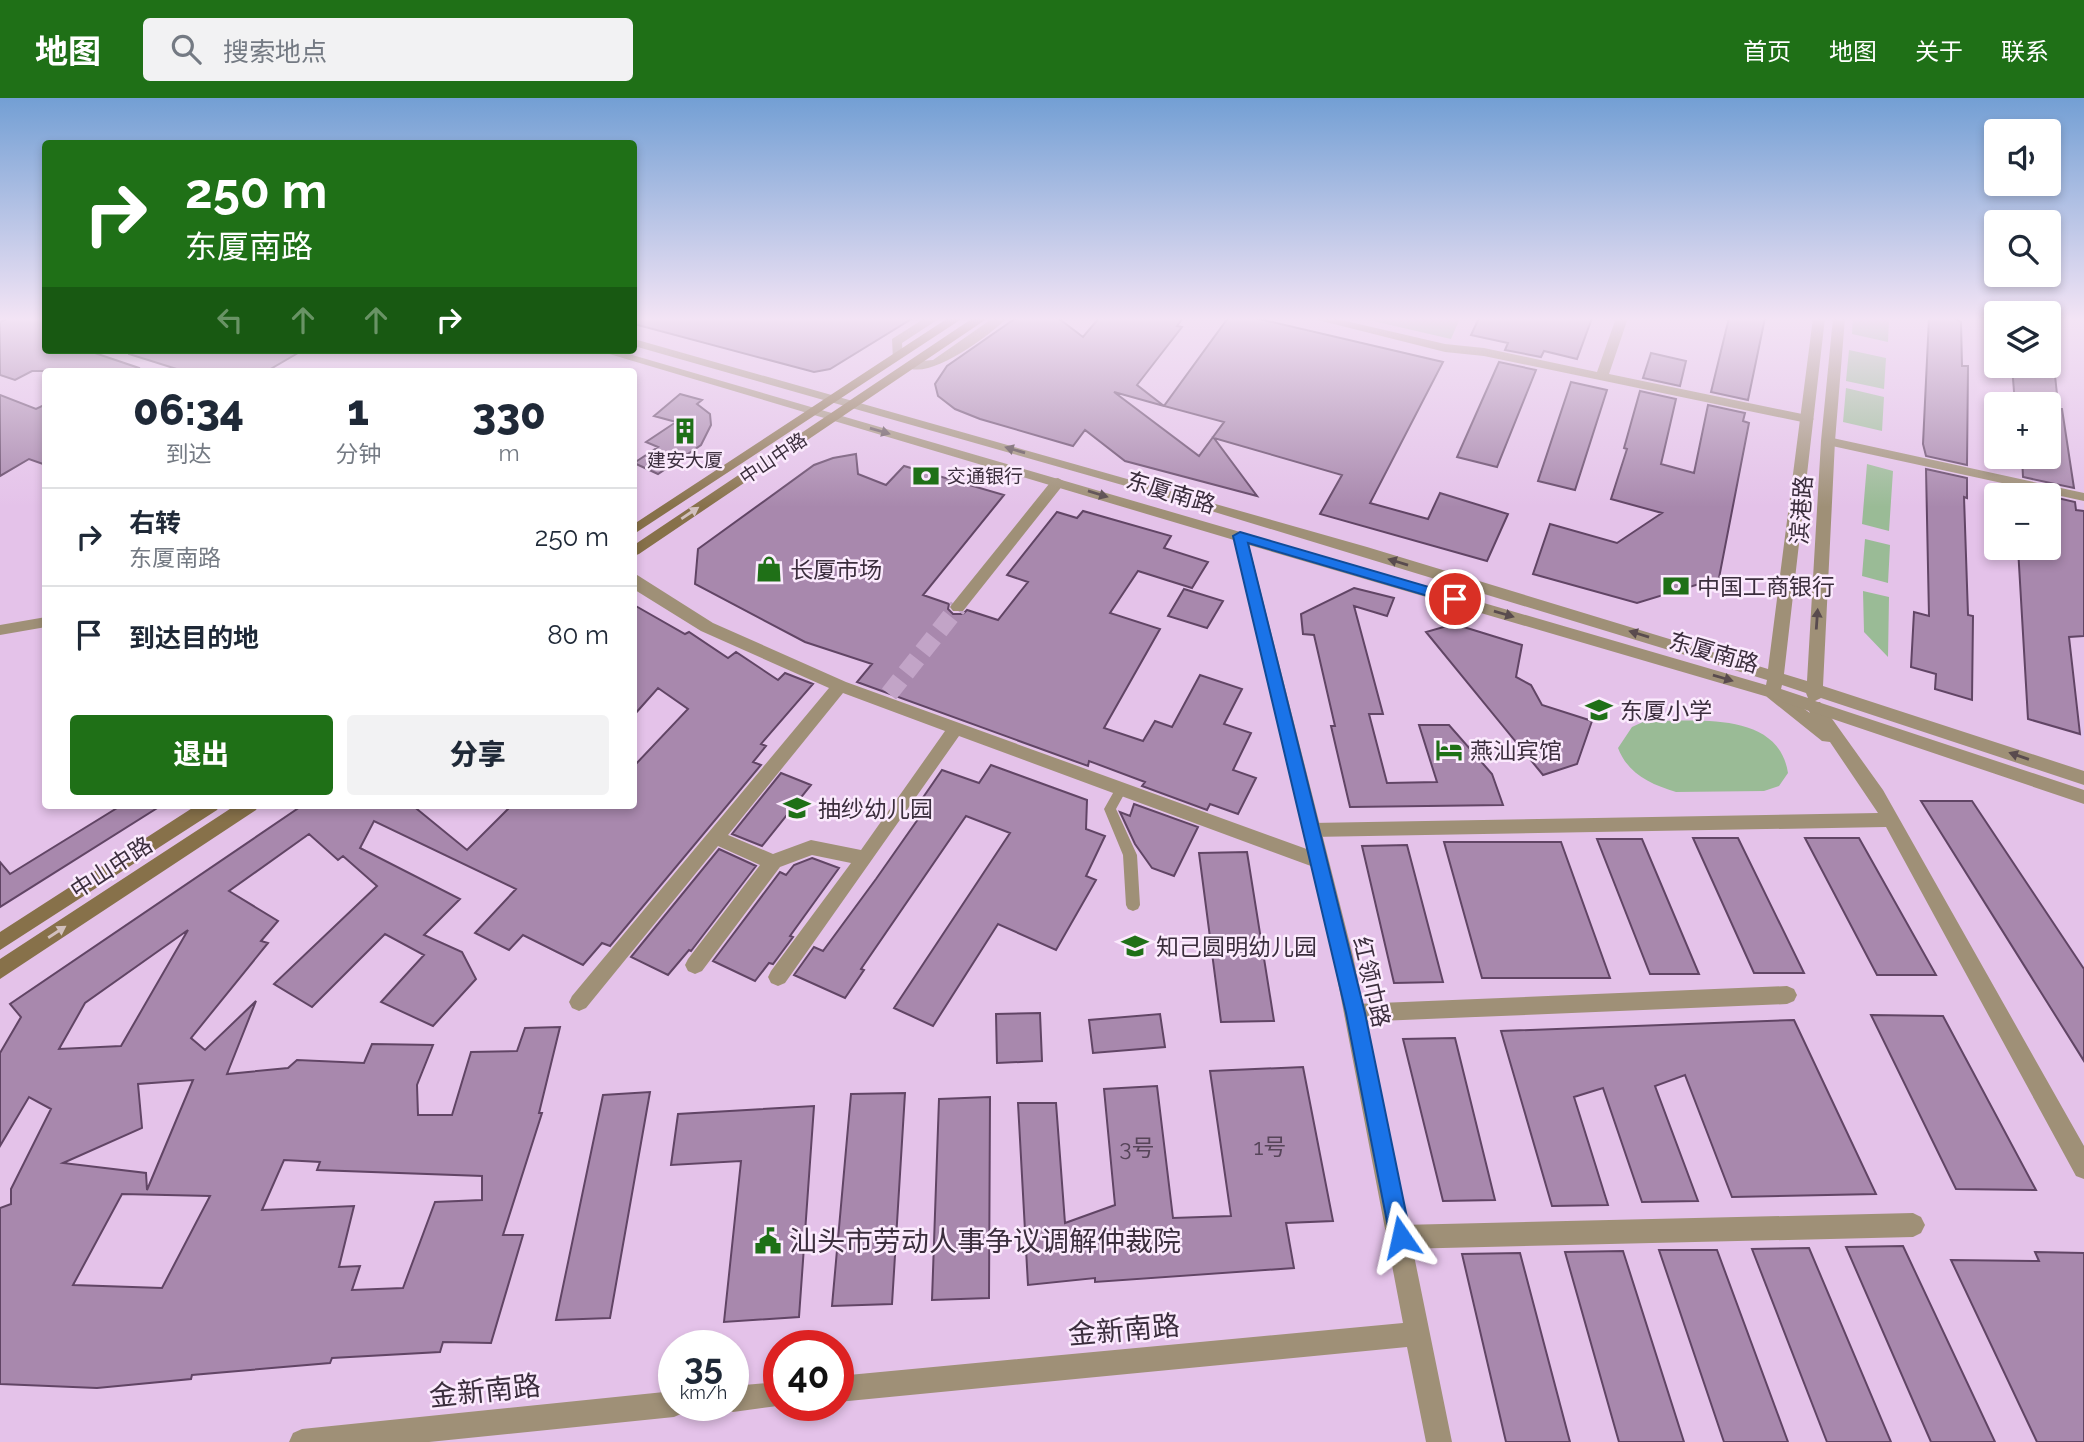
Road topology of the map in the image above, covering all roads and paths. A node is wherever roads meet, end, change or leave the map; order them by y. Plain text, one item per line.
1 (707, 381) edge
2 (773, 381) edge
3 (861, 381) edge
4 (889, 381) edge
5 (1625, 381) edge
6 (1812, 381) edge
7 (1833, 381) edge
8 (835, 398) junction
9 (854, 404) junction
10 (813, 412) junction
11 (832, 418) junction
12 (1807, 419) junction
13 (1828, 440) junction
14 (1058, 482) junction
15 (2084, 497) edge
16 (637, 528) edge
17 (1240, 536) junction
18 (637, 549) edge
19 (637, 582) edge
20 (958, 607) tunnel mouth
21 (42, 623) edge
22 (0, 630) edge
23 (1774, 684) junction
24 (840, 686) junction
25 (1814, 687) junction
26 (1814, 706) junction
27 (956, 728) junction
28 (1843, 748) junction
29 (2084, 778) edge
30 (1121, 789) junction
31 (2084, 797) edge
32 (205, 809) edge
33 (244, 809) edge
34 (1890, 820) junction
35 (1311, 830) junction
36 (715, 837) junction
37 (865, 858) junction
38 (1319, 861) junction
39 (774, 862) junction
40 (1133, 905) dead end
41 (0, 942) edge
42 (695, 965) dead end
43 (0, 970) edge
44 (778, 977) dead end
45 (1787, 995) dead end
46 (579, 1002) dead end
47 (1355, 1013) junction
48 (2084, 1168) edge
49 (1913, 1225) dead end
50 (1401, 1237) junction
51 (1416, 1334) junction
52 (854, 1387) edge
53 (658, 1407) edge
54 (485, 1432) edge
55 (302, 1442) edge
56 (1439, 1442) edge

1 - 10 street, 东厦南路
2 - 8 street, 东厦南路
3 - 8 main road, 中山中路
4 - 9 main road, 中山中路
5 - 12 street
6 - 12 street, 滨港路
7 - 13 street, 滨港路
8 - 9 street, 东厦南路
8 - 10 main road, 中山中路
9 - 11 main road, 中山中路
23 -> 9 street, 东厦南路
10 - 11 street, 东厦南路
10 - 16 main road, 中山中路
11 -> 14 street, 东厦南路
18 -> 11 main road, 中山中路
12 - 23 street, 滨港路
13 - 15 street
25 -> 13 street, 滨港路
14 -> 17 street, 东厦南路
14 - 20 street
17 -> 23 street, 东厦南路
17 - 35 street, 红领巾路
19 - 24 street
21 - 22 street
23 - 25 street, 东厦南路
23 - 26 street, 东厦南路
23 - 28 street
24 - 27 street
24 - 36 street
25 - 26 street, 滨港路
29 -> 25 street, 东厦南路
26 - 28 street
26 - 31 street, 东厦南路
27 - 30 street
27 - 37 street
28 - 34 street
30 - 38 street
30 - 40 lane
32 - 41 main road, 中山中路
43 -> 33 main road, 中山中路
34 - 35 street
34 - 48 street
35 - 38 street, 红领巾路
36 - 39 street
36 - 46 street
37 - 39 street
37 - 44 street
38 - 47 street, 红领巾路
39 - 42 street
45 - 47 street
47 - 50 street, 红领巾路
49 - 50 street
50 - 51 street, 红领巾路
51 - 52 street, 金新南路
51 - 56 street, 红领巾路
53 - 54 street, 金新南路
54 - 55 street, 金新南路

